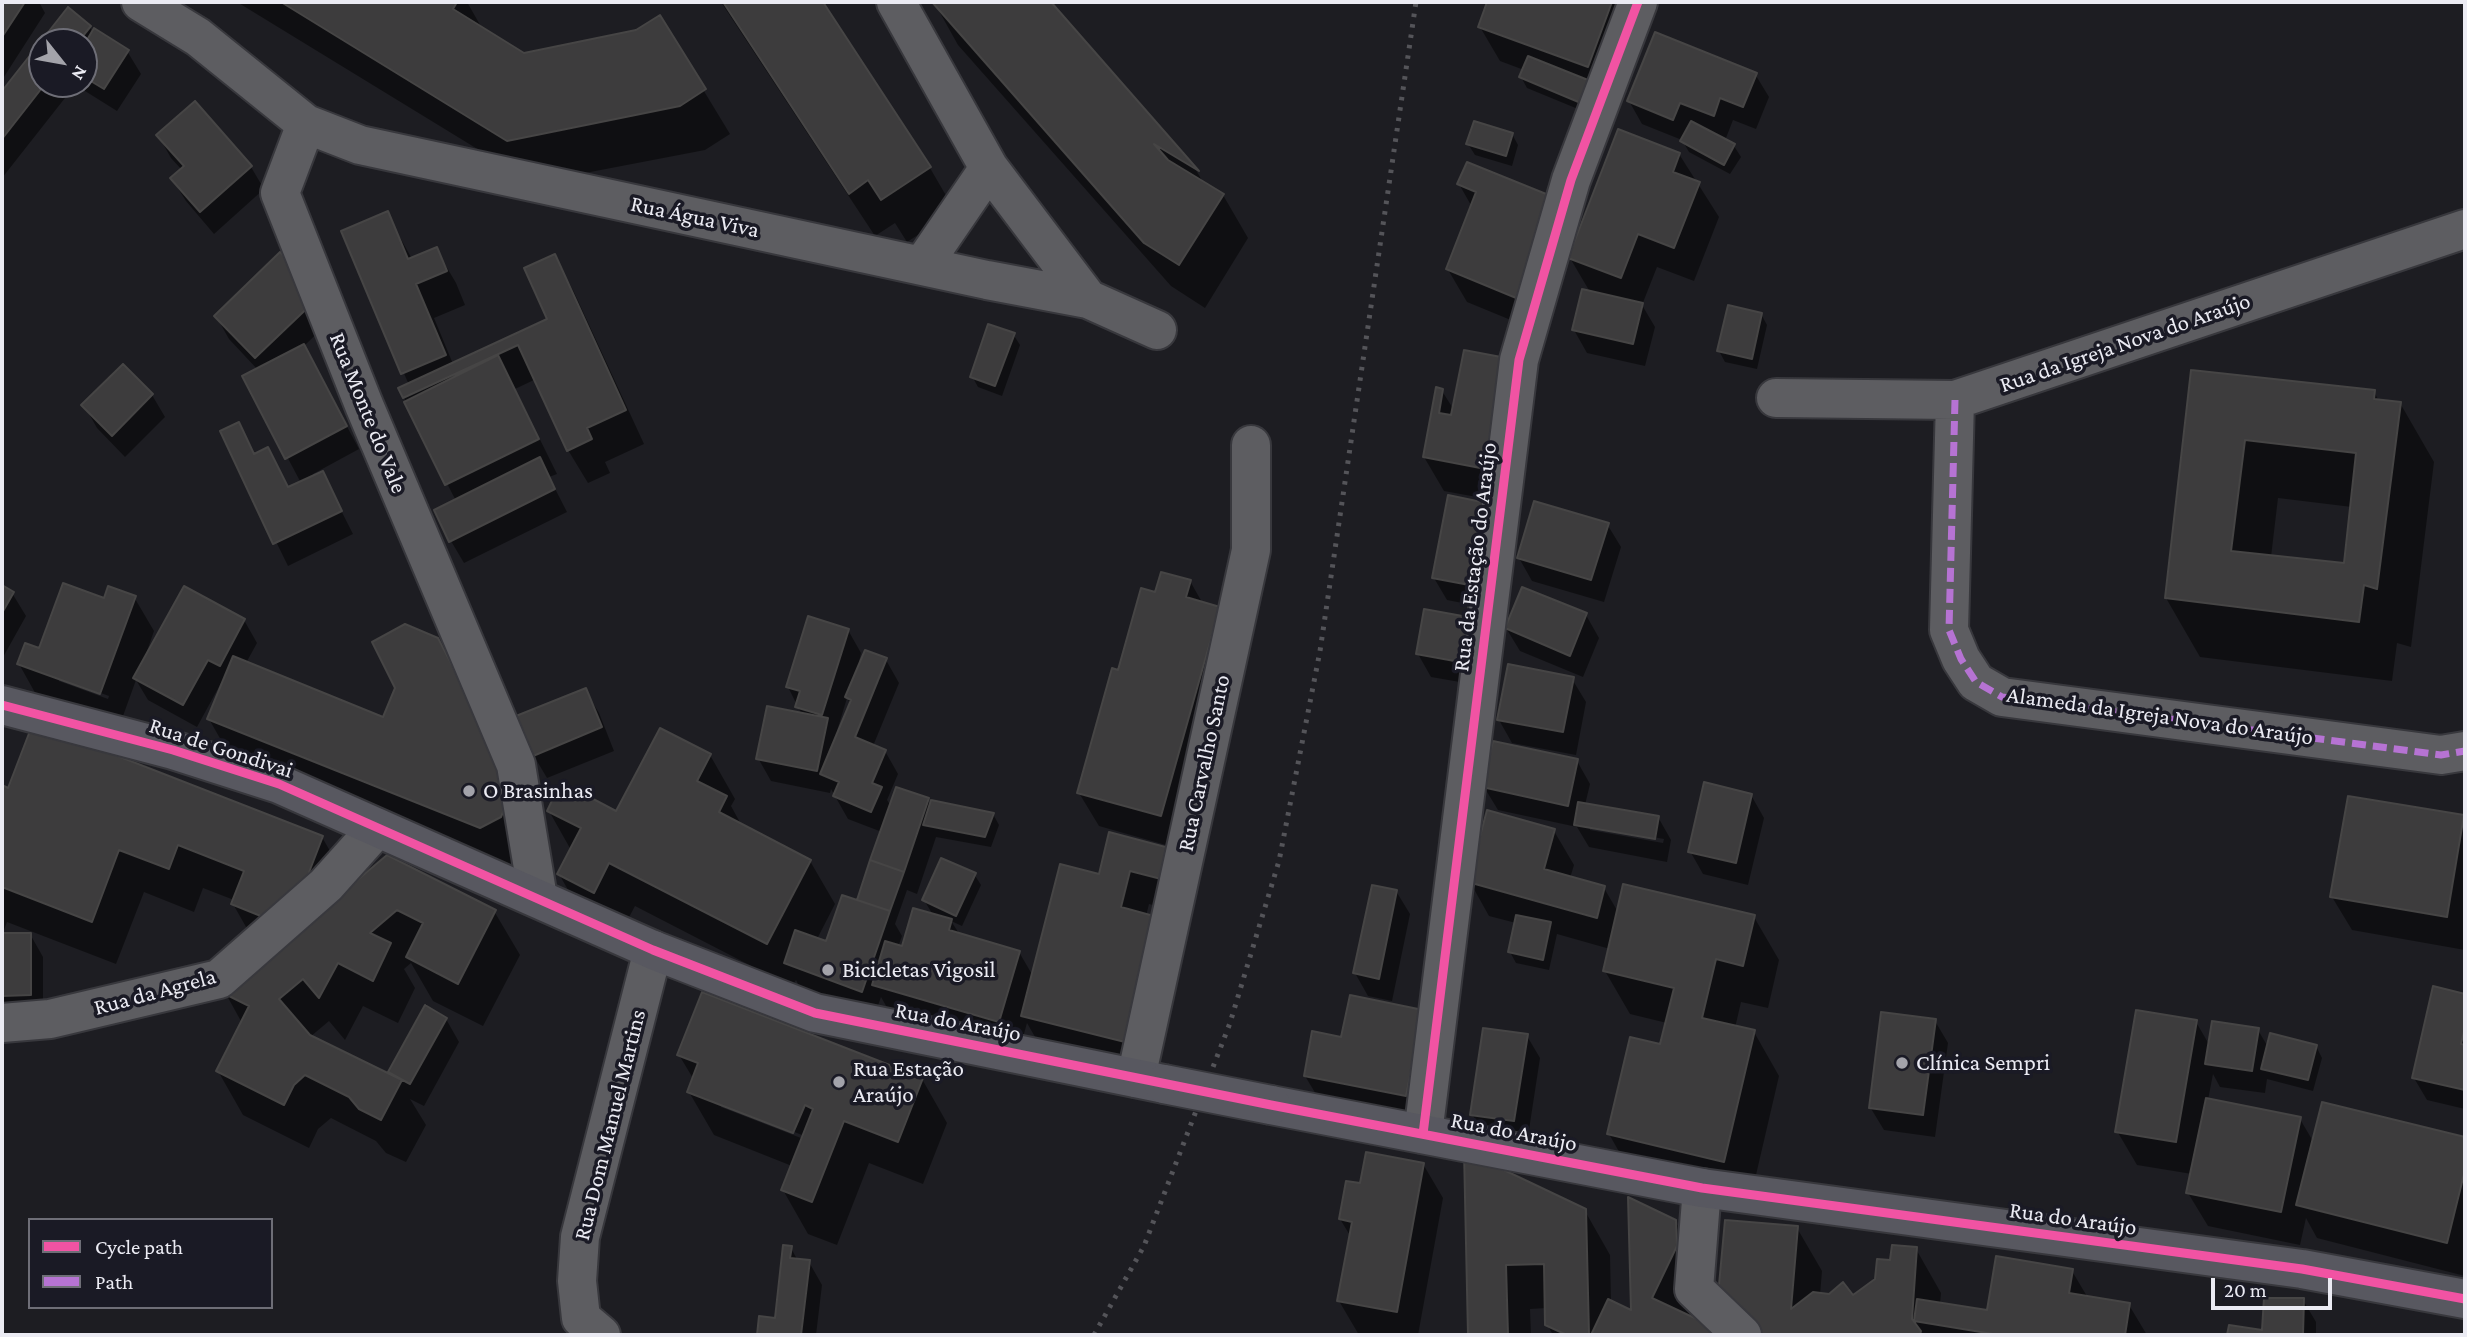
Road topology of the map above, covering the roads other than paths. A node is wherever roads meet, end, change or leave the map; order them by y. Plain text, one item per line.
1 (141, 2) edge
2 (896, 2) edge
3 (1638, 2) edge
4 (306, 124) junction
5 (989, 168) junction
6 (2465, 229) edge
7 (922, 266) junction
8 (1088, 299) junction
9 (1157, 330) dead end
10 (1776, 398) dead end
11 (1955, 400) junction
12 (1251, 445) dead end
13 (2, 705) edge
14 (2465, 751) edge
15 (377, 828) junction
16 (538, 898) junction
17 (653, 950) junction
18 (2, 1023) edge
19 (1150, 1081) junction
20 (1423, 1134) junction
21 (1702, 1188) junction
22 (2465, 1298) edge
23 (601, 1335) edge
24 (1742, 1335) edge

1 - 4 street
2 - 5 street
3 - 20 street, Rua da Estação do Araújo
4 - 7 street, Rua Água Viva
4 - 16 street, Rua Monte do Vale
5 - 7 street
5 - 8 street
6 - 11 street, Rua da Igreja Nova do Araújo
7 - 8 street, Rua Água Viva
8 - 9 street, Rua Água Viva
10 - 11 street, Rua da Igreja Nova do Araújo
11 - 14 street, Alameda da Igreja Nova do Araújo
12 - 19 street, Rua Carvalho Santo
13 - 15 main road, Rua de Gondivai
15 - 16 main road, Rua de Gondivai
15 - 18 street, Rua da Agrela
16 - 17 main road, Rua do Araújo
17 - 19 main road, Rua do Araújo
17 - 23 street, Rua Dom Manuel Martins
19 - 20 main road, Rua do Araújo, bridge
20 - 21 main road, Rua do Araújo
21 - 22 main road, Rua do Araújo
21 - 24 street

